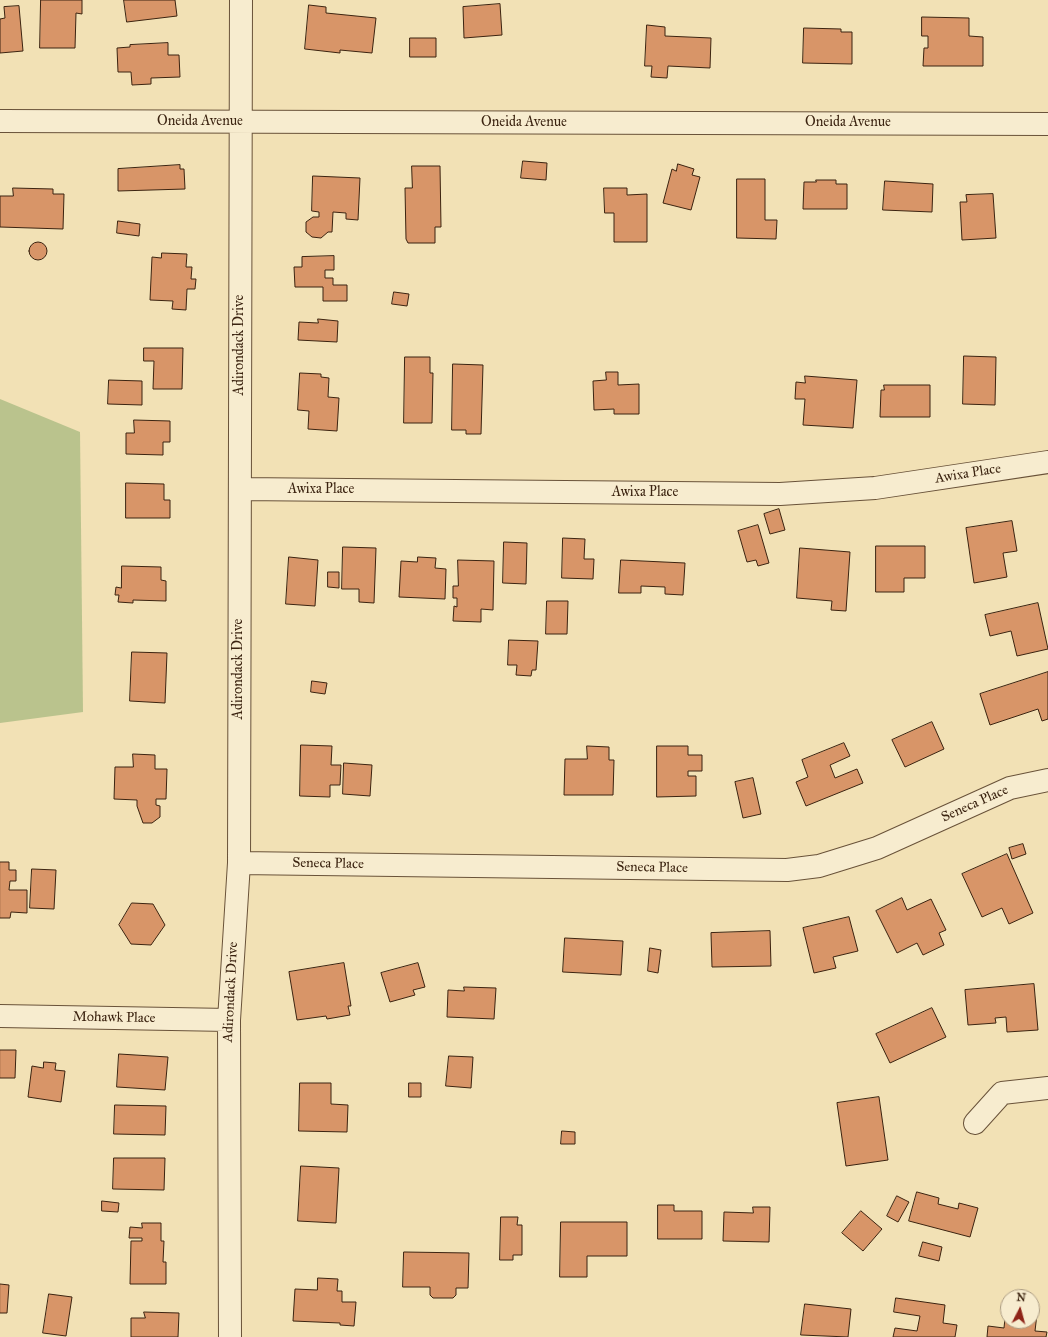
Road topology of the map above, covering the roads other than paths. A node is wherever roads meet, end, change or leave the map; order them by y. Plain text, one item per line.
1 (241, 0) edge
2 (0, 121) edge
3 (240, 122) junction
4 (1048, 124) edge
5 (1048, 462) edge
6 (240, 490) junction
7 (1048, 780) edge
8 (238, 863) junction
9 (0, 1016) edge
10 (228, 1020) junction
11 (1048, 1088) edge
12 (974, 1123) dead end
13 (230, 1337) edge

1 - 3 street, Adirondack Drive
2 - 3 street, Oneida Avenue
3 - 4 street, Oneida Avenue
3 - 6 street, Adirondack Drive
5 - 6 street, Awixa Place
6 - 8 street, Adirondack Drive
7 - 8 street, Seneca Place
8 - 10 street, Adirondack Drive
9 - 10 street, Mohawk Place
10 - 13 street, Adirondack Drive
11 - 12 street

